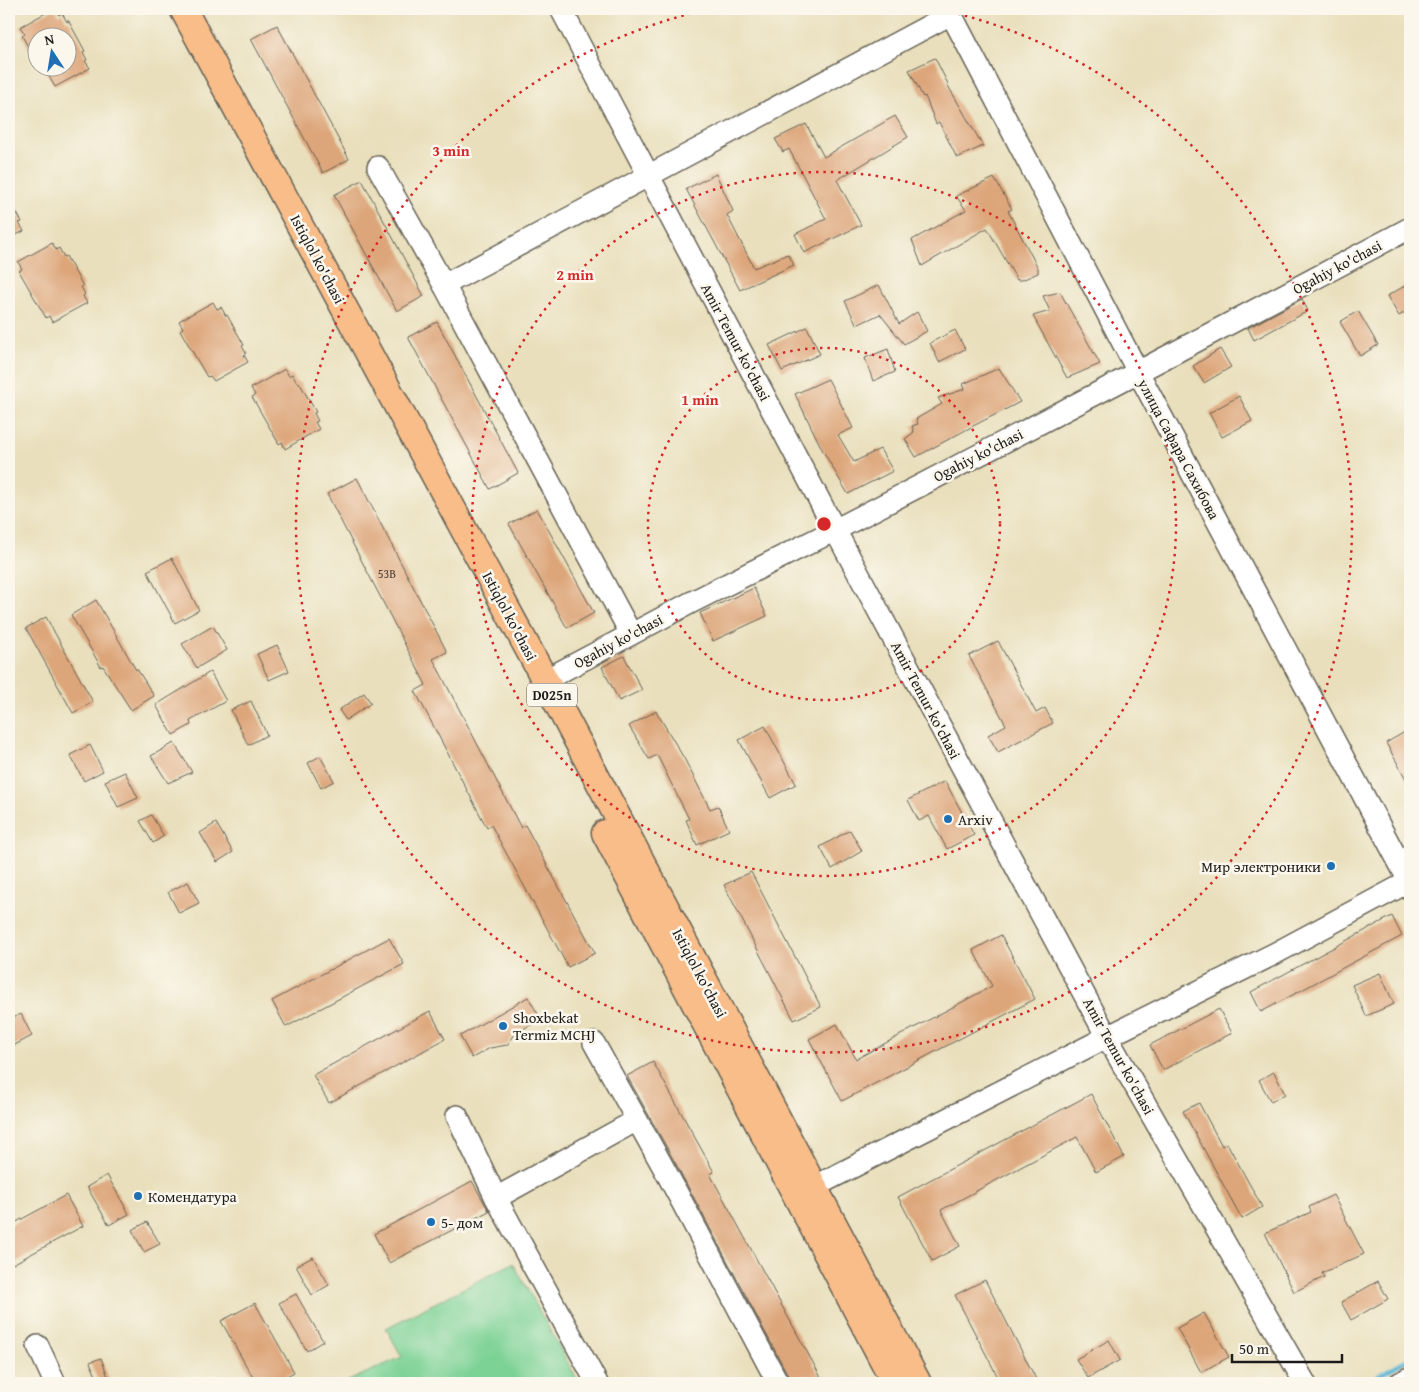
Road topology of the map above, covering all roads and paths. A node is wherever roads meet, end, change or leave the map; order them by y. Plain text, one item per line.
1 (167, 9) edge
2 (183, 9) edge
3 (562, 9) edge
4 (378, 167) dead end
5 (649, 175) junction
6 (1410, 228) edge
7 (444, 285) junction
8 (1138, 372) junction
9 (835, 530) junction
10 (631, 634) junction
11 (544, 680) junction
12 (1410, 882) edge
13 (1107, 1037) junction
14 (594, 1043) dead end
15 (458, 1116) dead end
16 (637, 1120) junction
17 (806, 1191) junction
18 (496, 1198) junction
19 (38, 1346) dead end
20 (1410, 1378) edge
21 (55, 1383) edge
22 (597, 1383) edge
23 (778, 1383) edge
24 (895, 1383) edge
25 (918, 1383) edge
26 (1305, 1383) edge
27 (1400, 1383) edge

1 - 17 main road, Istiqlol ko'chasi / D025n
2 - 11 main road, Istiqlol ko'chasi / D025n
3 - 5 street, Amir Temur ko'chasi
4 - 7 street
5 - 7 street
5 - 8 street, улица Сафара Сахибова
5 - 9 street, Amir Temur ko'chasi
6 - 8 street, Ogahiy ko'chasi
7 - 10 street
8 - 9 street, Ogahiy ko'chasi
8 - 12 street, улица Сафара Сахибова
9 - 10 street, Ogahiy ko'chasi
9 - 13 street, Amir Temur ko'chasi
10 - 11 street, Ogahiy ko'chasi
11 - 17 main road, Istiqlol ko'chasi / D025n
12 - 13 street
13 - 17 street
13 - 26 street, Amir Temur ko'chasi
14 - 16 street
15 - 18 street
16 - 18 street
16 - 23 street
17 - 24 main road, Istiqlol ko'chasi / D025n
17 - 25 main road, Istiqlol ko'chasi / D025n
18 - 22 street
19 - 21 street
20 - 27 street

